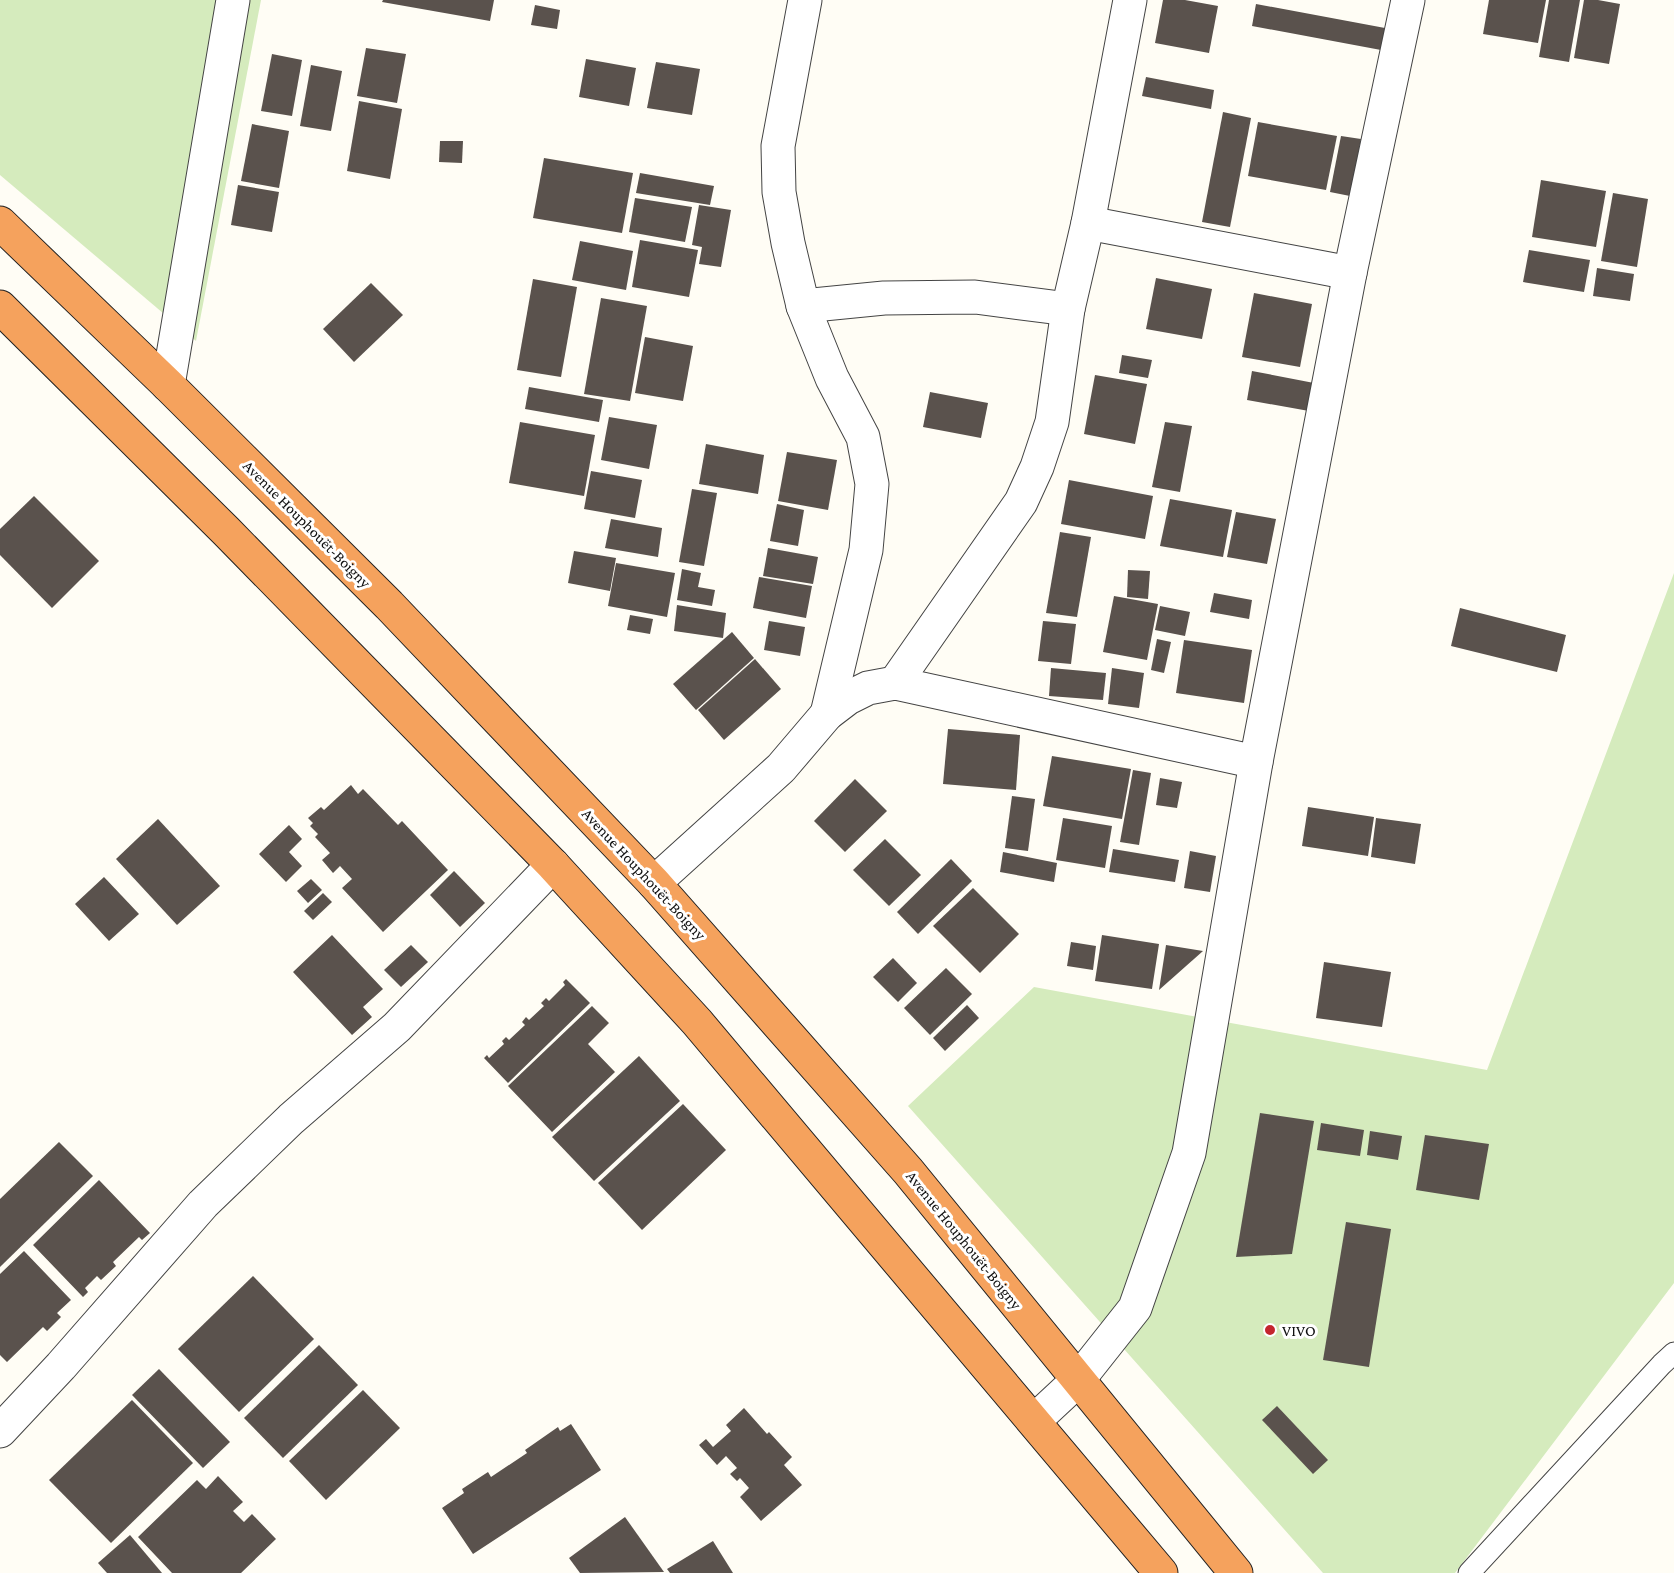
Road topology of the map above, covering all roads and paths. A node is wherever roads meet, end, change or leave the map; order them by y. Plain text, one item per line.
1 (233, 0) edge
2 (805, 0) edge
3 (1130, 0) edge
4 (1408, 0) edge
5 (0, 223) edge
6 (1088, 223) junction
7 (1350, 273) junction
8 (803, 306) junction
9 (0, 307) edge
10 (1068, 309) junction
11 (168, 385) junction
12 (895, 683) junction
13 (827, 714) junction
14 (1256, 762) junction
15 (553, 865) junction
16 (654, 883) junction
17 (1674, 1353) edge
18 (1078, 1380) junction
19 (1034, 1421) junction
20 (0, 1431) edge
21 (1161, 1573) edge
22 (1236, 1573) edge
23 (1469, 1573) edge

1 - 11 street
2 - 8 street
3 - 6 street
4 - 7 street
5 - 11 highway, Avenue Houphouët-Boigny
6 - 7 street
6 - 10 street
7 - 14 street
8 - 10 street
8 - 13 street
9 - 15 highway
10 - 12 street
11 - 16 highway, Avenue Houphouët-Boigny
12 - 13 street
12 - 14 street
13 - 16 street
14 - 18 street
15 - 19 highway
15 - 20 street
16 - 18 highway, Avenue Houphouët-Boigny
17 - 23 lane
18 - 19 street
18 - 22 highway, Avenue Houphouët-Boigny
19 - 21 highway

